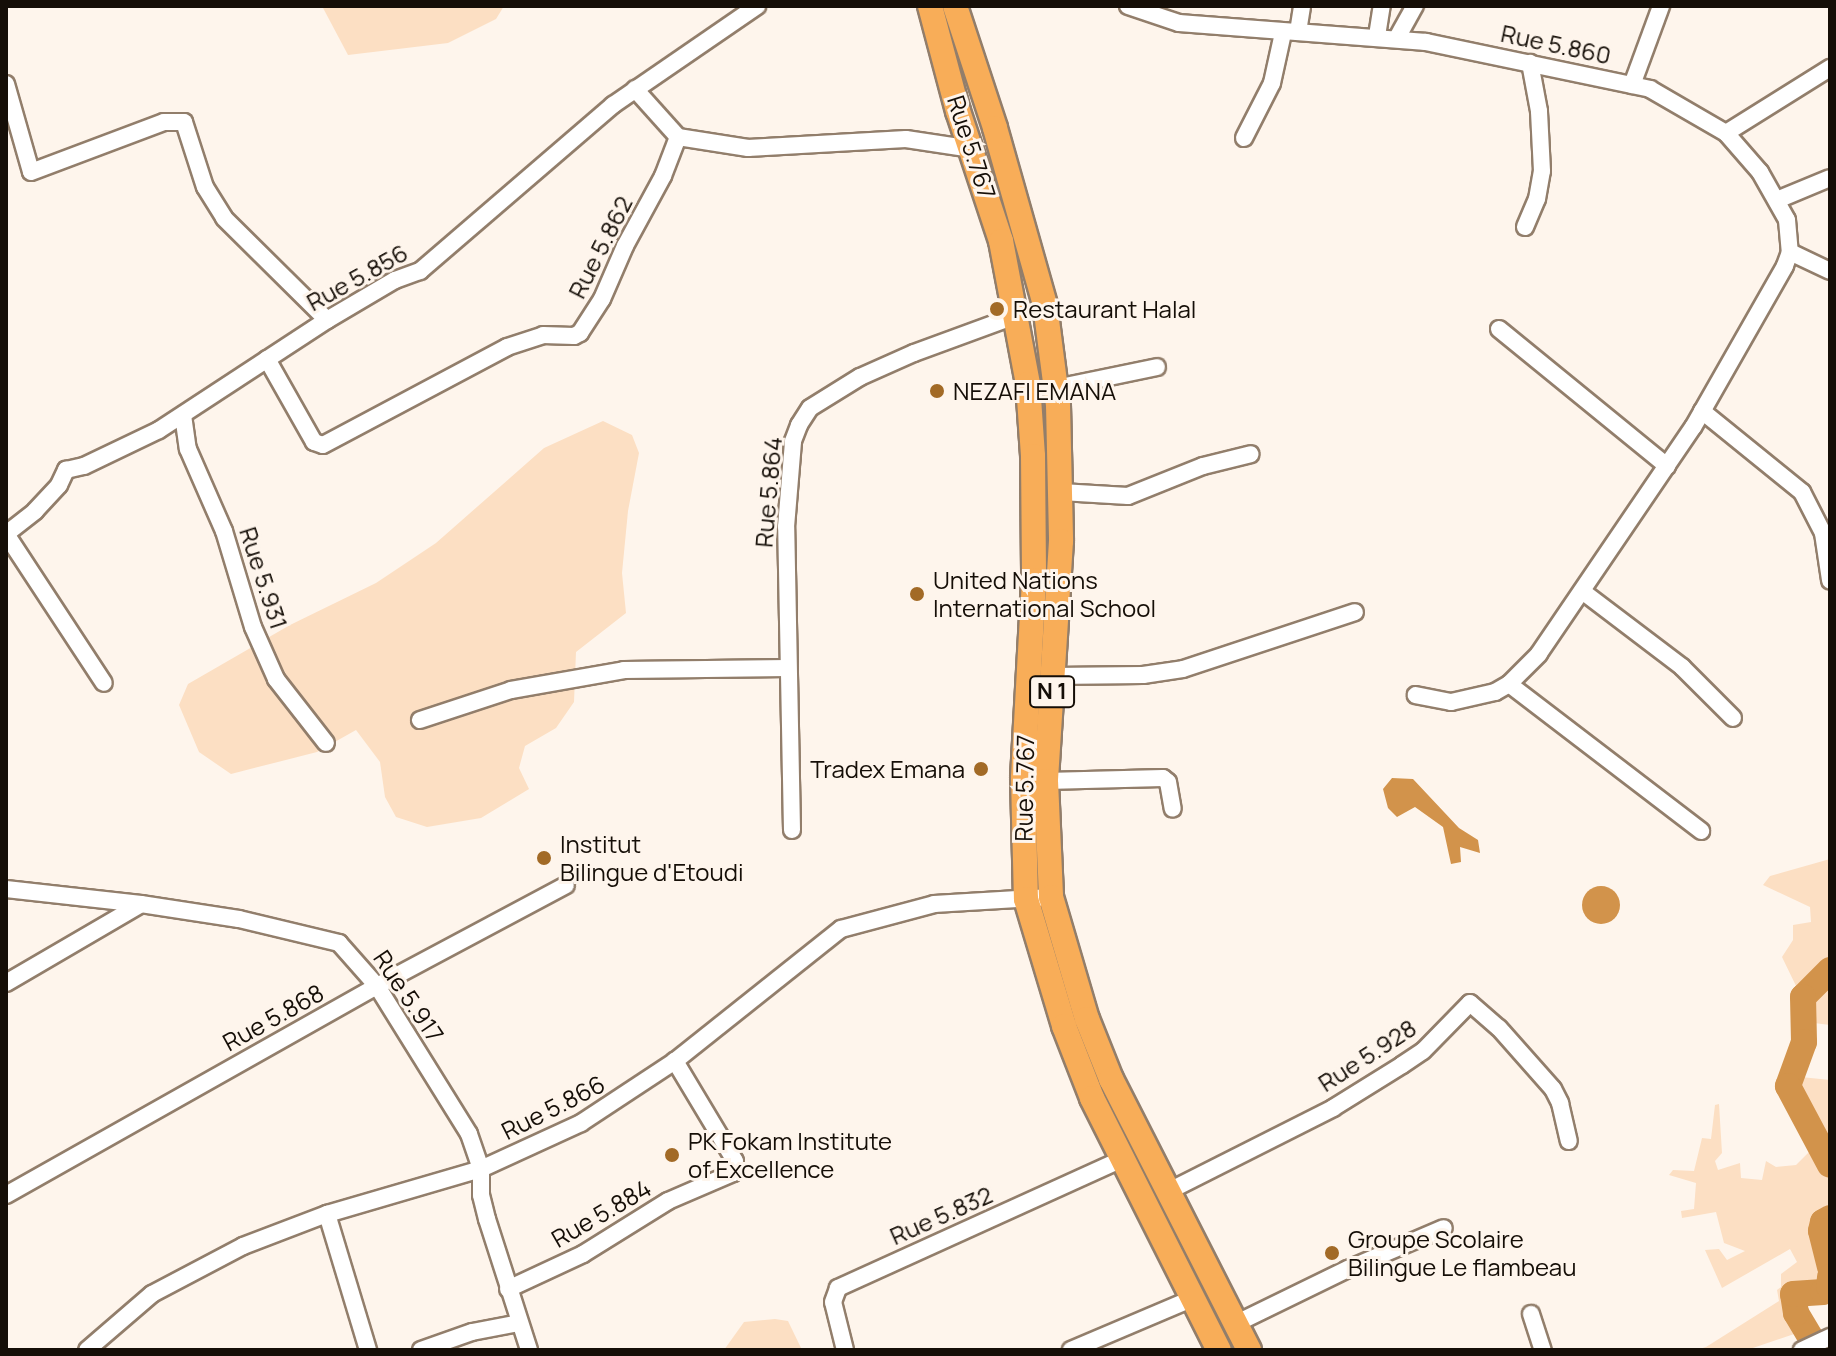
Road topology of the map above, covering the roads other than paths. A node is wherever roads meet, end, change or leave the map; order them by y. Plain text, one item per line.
1 (757, 6) edge
2 (930, 6) edge
3 (955, 6) edge
4 (1128, 6) edge
5 (1302, 6) edge
6 (1382, 6) edge
7 (1415, 6) edge
8 (1661, 6) edge
9 (1290, 33) junction
10 (1377, 36) junction
11 (1397, 38) junction
12 (1530, 63) junction
13 (1830, 68) edge
14 (6, 84) edge
15 (1632, 85) junction
16 (635, 89) junction
17 (1726, 133) junction
18 (678, 137) junction
19 (1244, 138) dead end
20 (972, 149) junction
21 (1830, 178) edge
22 (1777, 200) junction
23 (1525, 227) dead end
24 (1790, 252) junction
25 (1830, 271) edge
26 (1018, 315) junction
27 (327, 320) junction
28 (1499, 329) dead end
29 (267, 359) junction
30 (1157, 367) dead end
31 (1056, 388) junction
32 (1702, 411) junction
33 (183, 415) junction
34 (1251, 454) dead end
35 (1667, 466) junction
36 (1061, 492) junction
37 (6, 534) edge
38 (1830, 580) edge
39 (1582, 591) junction
40 (1355, 612) dead end
41 (788, 668) junction
42 (1053, 676) junction
43 (104, 683) dead end
44 (1509, 684) junction
45 (1416, 695) dead end
46 (1733, 718) dead end
47 (420, 720) dead end
48 (326, 743) dead end
49 (1046, 781) junction
50 (1173, 809) dead end
51 (792, 830) dead end
52 (1701, 831) dead end
53 (566, 885) dead end
54 (6, 889) edge
55 (1051, 897) junction
56 (1026, 899) junction
57 (141, 904) junction
58 (6, 983) edge
59 (377, 986) junction
60 (675, 1061) junction
61 (1569, 1141) dead end
62 (1122, 1159) junction
63 (481, 1169) junction
64 (1167, 1192) junction
65 (6, 1195) edge
66 (327, 1214) junction
67 (1444, 1228) dead end
68 (508, 1289) junction
69 (1191, 1299) junction
70 (1531, 1314) dead end
71 (519, 1323) junction
72 (1235, 1324) junction
73 (1824, 1339) edge
74 (87, 1350) edge
75 (368, 1350) edge
76 (421, 1350) edge
77 (529, 1350) edge
78 (845, 1350) edge
79 (1071, 1350) edge
80 (1219, 1350) edge
81 (1249, 1350) edge
82 (1543, 1350) edge
83 (1802, 1350) edge

1 - 16 street, Rue 5.856
2 - 20 highway, Rue 5.767
3 - 31 highway, N 1
4 - 9 street, Rue 5.860
5 - 9 street
6 - 10 street
7 - 11 street
8 - 15 street
9 - 10 street, Rue 5.860
9 - 19 street
10 - 11 street, Rue 5.860
11 - 12 street, Rue 5.860
12 - 15 street, Rue 5.860
12 - 23 street
13 - 17 street
14 - 27 street
15 - 17 street, Rue 5.860
16 - 18 street
16 - 27 street, Rue 5.856
17 - 22 street, Rue 5.860
18 - 20 street
18 - 29 street, Rue 5.862
20 - 26 highway, Rue 5.767
21 - 22 street
22 - 24 street, Rue 5.860
24 - 25 street
24 - 32 street
26 - 41 street, Rue 5.864
26 - 56 highway, Rue 5.767
27 - 29 street, Rue 5.856
28 - 35 street
29 - 33 street, Rue 5.856
30 - 31 street
31 - 36 highway, N 1
32 - 35 street
32 - 38 street
33 - 37 street, Rue 5.856
33 - 48 street, Rue 5.931
34 - 36 street
35 - 39 street
36 - 42 highway, N 1
37 - 43 street
39 - 44 street
39 - 46 street
40 - 42 street
41 - 47 street
41 - 51 street, Rue 5.864
42 - 49 highway, N 1
44 - 45 street
44 - 52 street
49 - 50 street
49 - 55 highway, N 1
53 - 59 street, Rue 5.868
54 - 57 street, Rue 5.917
55 - 56 street, Rue 5.866
55 - 64 highway, N 1
56 - 60 street, Rue 5.866
56 - 62 highway, Rue 5.767
57 - 58 street
57 - 59 street, Rue 5.917
59 - 63 street, Rue 5.917
59 - 65 street, Rue 5.868
60 - 63 street, Rue 5.866
60 - 68 street, Rue 5.884
61 - 64 street, Rue 5.928
62 - 69 highway, Rue 5.767
62 - 78 street, Rue 5.832
63 - 66 street, Rue 5.866
63 - 68 street, Rue 5.917
64 - 72 highway, N 1
66 - 74 street, Rue 5.866
66 - 75 street
67 - 72 street
68 - 71 street, Rue 5.917
69 - 79 street
69 - 80 highway, Rue 5.767
70 - 82 street
71 - 76 street
71 - 77 street, Rue 5.917
72 - 81 highway, N 1
73 - 83 street

